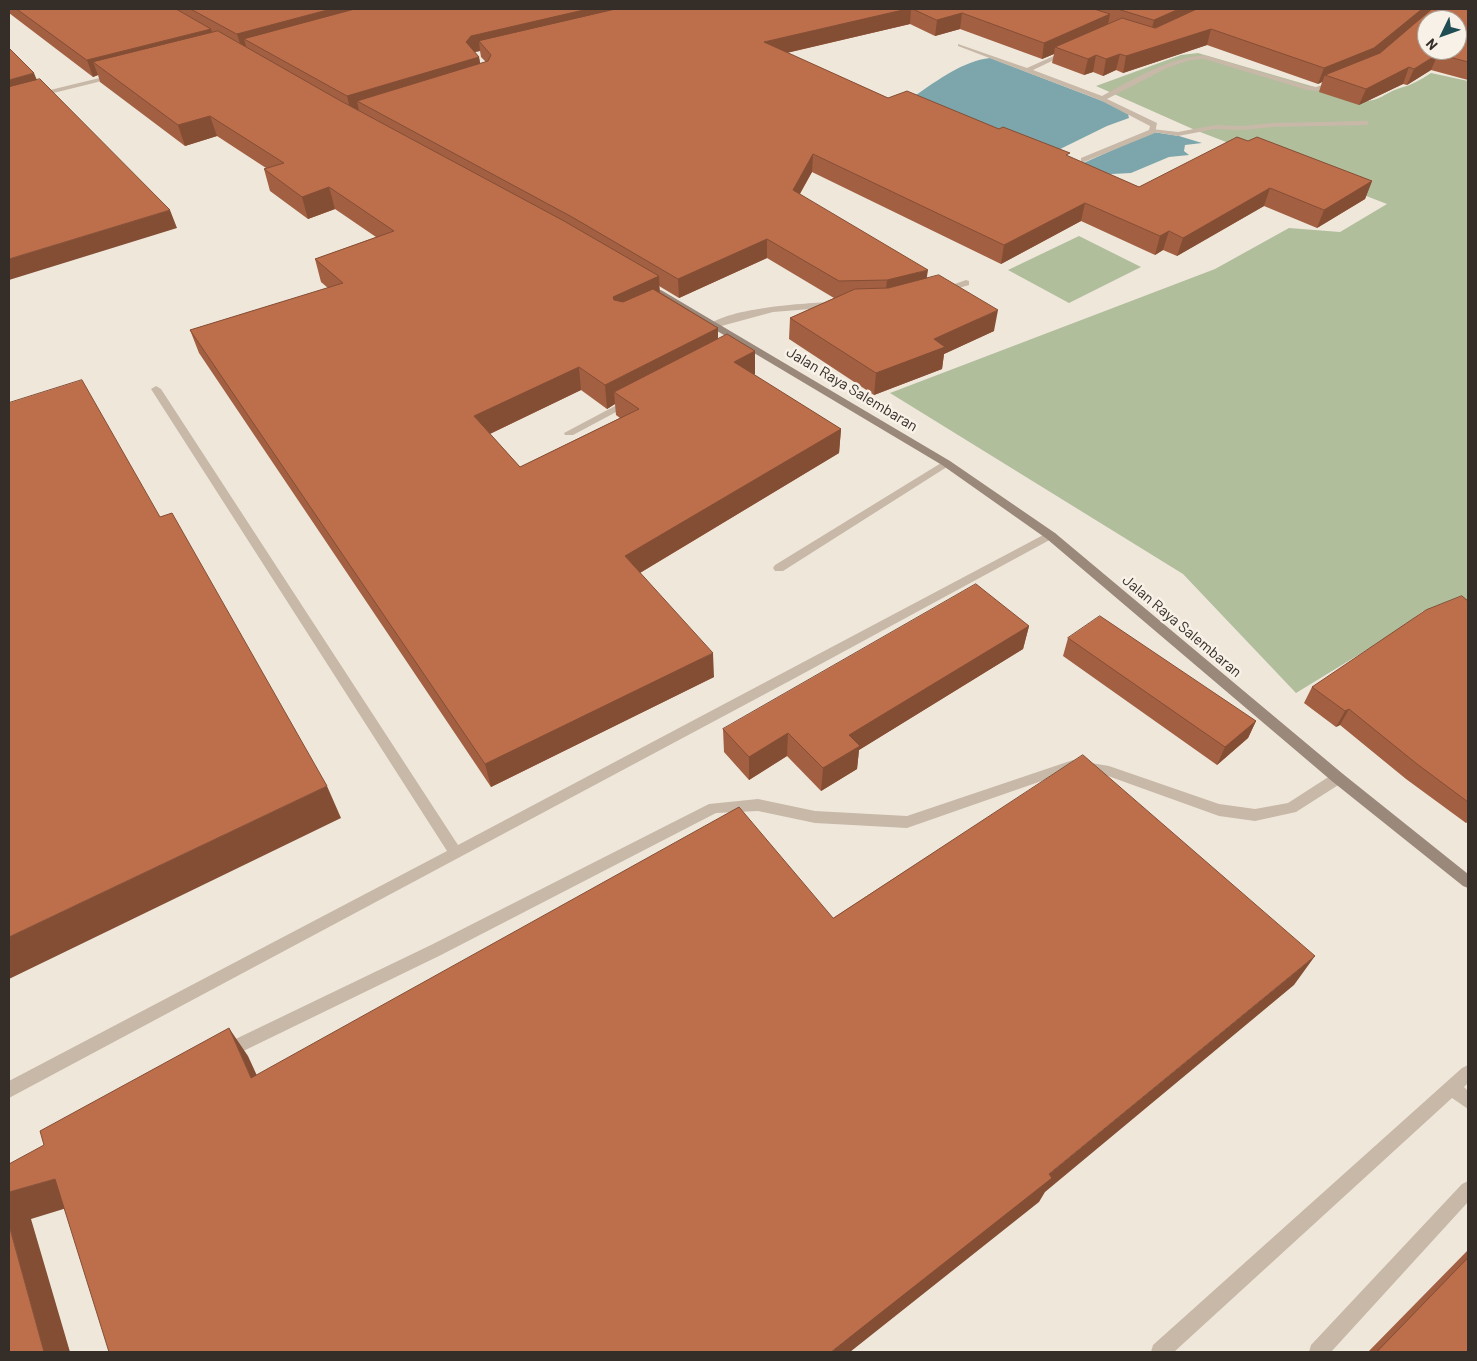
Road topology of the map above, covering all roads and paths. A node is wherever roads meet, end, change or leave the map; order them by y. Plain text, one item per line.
1 (960, 45) dead end
2 (1072, 50) edge
3 (1028, 70) junction
4 (126, 73) edge
5 (1341, 80) edge
6 (1102, 99) junction
7 (9, 102) edge
8 (1365, 123) dead end
9 (1152, 131) junction
10 (1084, 160) dead end
11 (645, 284) edge
12 (966, 284) dead end
13 (928, 293) edge
14 (670, 299) junction
15 (657, 305) edge
16 (843, 305) edge
17 (714, 325) junction
18 (743, 343) junction
19 (730, 350) edge
20 (156, 389) dead end
21 (638, 398) edge
22 (569, 433) dead end
23 (946, 463) junction
24 (1052, 536) junction
25 (779, 568) dead end
26 (1338, 778) junction
27 (454, 852) junction
28 (1468, 882) edge
29 (214, 1058) edge
30 (1468, 1073) edge
31 (1453, 1088) junction
32 (9, 1090) edge
33 (1468, 1101) edge
34 (1468, 1190) edge
35 (1160, 1352) edge
36 (1318, 1352) edge

1 - 3 street
2 - 3 street
3 - 6 street
4 - 7 street
5 - 6 street
6 - 9 street
8 - 9 street
9 - 10 street
11 - 14 main road, Jalan Raya Salembaran
12 - 13 street
14 - 15 street
14 - 17 main road, Jalan Raya Salembaran
16 - 17 street
17 - 18 main road, Jalan Raya Salembaran
18 - 19 street
18 - 23 main road, Jalan Raya Salembaran
20 - 27 street
21 - 22 street
23 - 24 main road, Jalan Raya Salembaran
23 - 25 street
24 - 26 main road, Jalan Raya Salembaran
24 - 27 street
26 - 28 main road, Jalan Raya Salembaran
26 - 29 street
27 - 32 street
30 - 31 street
31 - 33 street
31 - 35 street
34 - 36 street

